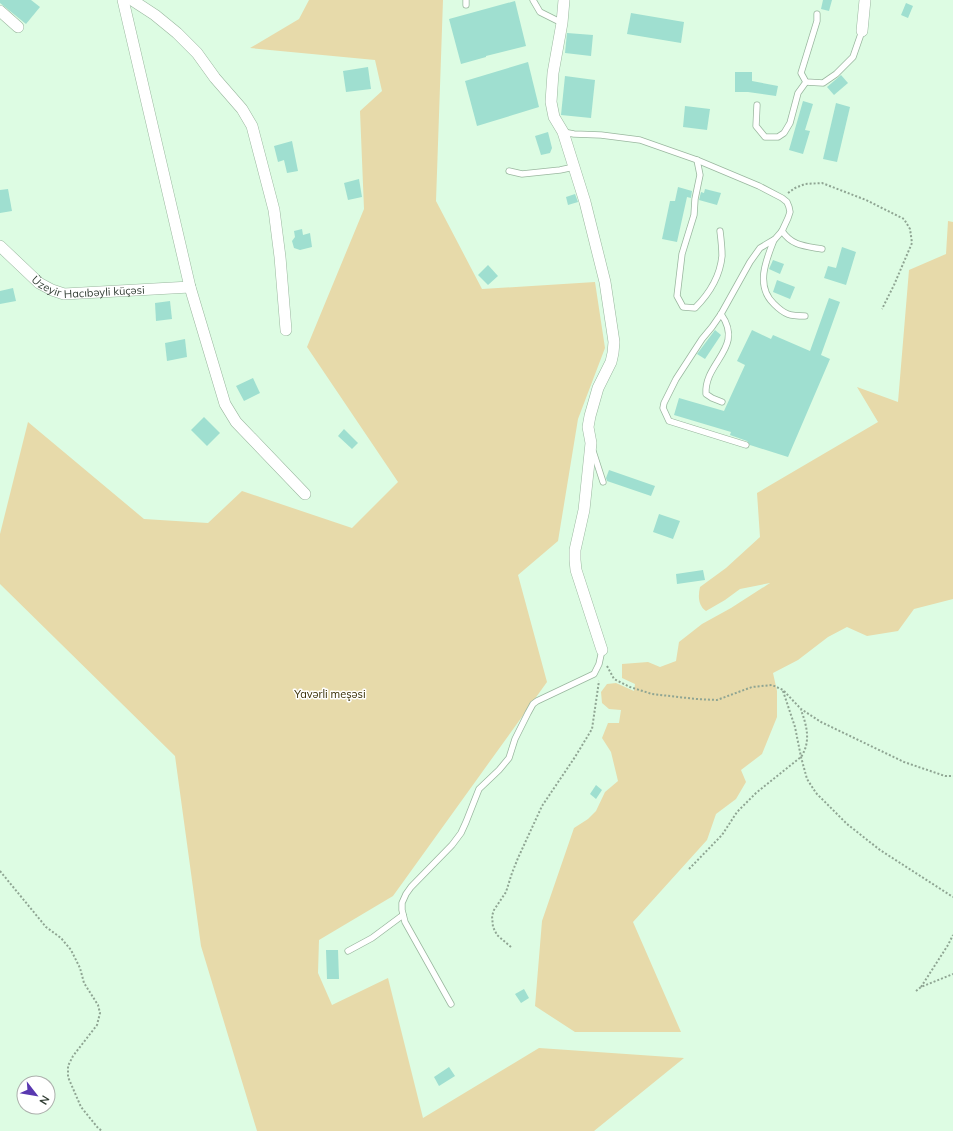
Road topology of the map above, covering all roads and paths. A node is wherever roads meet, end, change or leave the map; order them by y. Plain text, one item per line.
1 (123, 0) edge
2 (132, 0) edge
3 (533, 0) edge
4 (564, 0) edge
5 (865, 0) edge
6 (0, 11) edge
7 (817, 14) dead end
8 (562, 22) junction
9 (18, 27) dead end
10 (862, 31) joint
11 (806, 82) junction
12 (756, 105) dead end
13 (563, 132) junction
14 (697, 160) junction
15 (574, 167) junction
16 (509, 171) dead end
17 (782, 198) junction
18 (720, 231) dead end
19 (782, 232) junction
20 (774, 240) junction
21 (0, 246) edge
22 (822, 249) dead end
23 (190, 287) junction
24 (882, 309) dead end
25 (721, 314) junction
26 (804, 316) dead end
27 (286, 330) dead end
28 (722, 402) dead end
29 (591, 443) junction
30 (746, 445) dead end
31 (603, 482) dead end
32 (305, 494) dead end
33 (602, 650) junction
34 (599, 680) dead end
35 (783, 690) junction
36 (801, 709) junction
37 (801, 757) junction
38 (953, 776) edge
39 (689, 869) dead end
40 (0, 871) edge
41 (953, 897) edge
42 (403, 915) junction
43 (953, 935) edge
44 (512, 947) dead end
45 (348, 951) dead end
46 (953, 974) edge
47 (921, 987) junction
48 (916, 991) dead end
49 (452, 1004) dead end
50 (102, 1131) edge

1 - 23 street
2 - 27 street
3 - 8 lane
4 - 8 street
5 - 10 street
6 - 9 street
7 - 11 lane
8 - 13 street
10 - 11 lane
11 - 12 lane
13 - 14 lane
13 - 15 street
14 - 17 lane
14 - 18 lane
15 - 16 lane
15 - 29 street
17 - 19 lane
17 - 24 path
19 - 20 lane
19 - 22 lane
20 - 25 lane
20 - 26 lane
21 - 23 street, Üzeyir Hacıbəyli küçəsi
23 - 32 street
25 - 28 lane
25 - 30 lane
29 - 31 lane
29 - 33 street
33 - 35 path
33 - 42 lane
34 - 44 path
35 - 36 path
35 - 37 path
36 - 37 path
36 - 38 path
37 - 39 path
37 - 41 path
40 - 50 path
42 - 45 lane
42 - 49 lane
43 - 47 path
46 - 47 path
47 - 48 path

